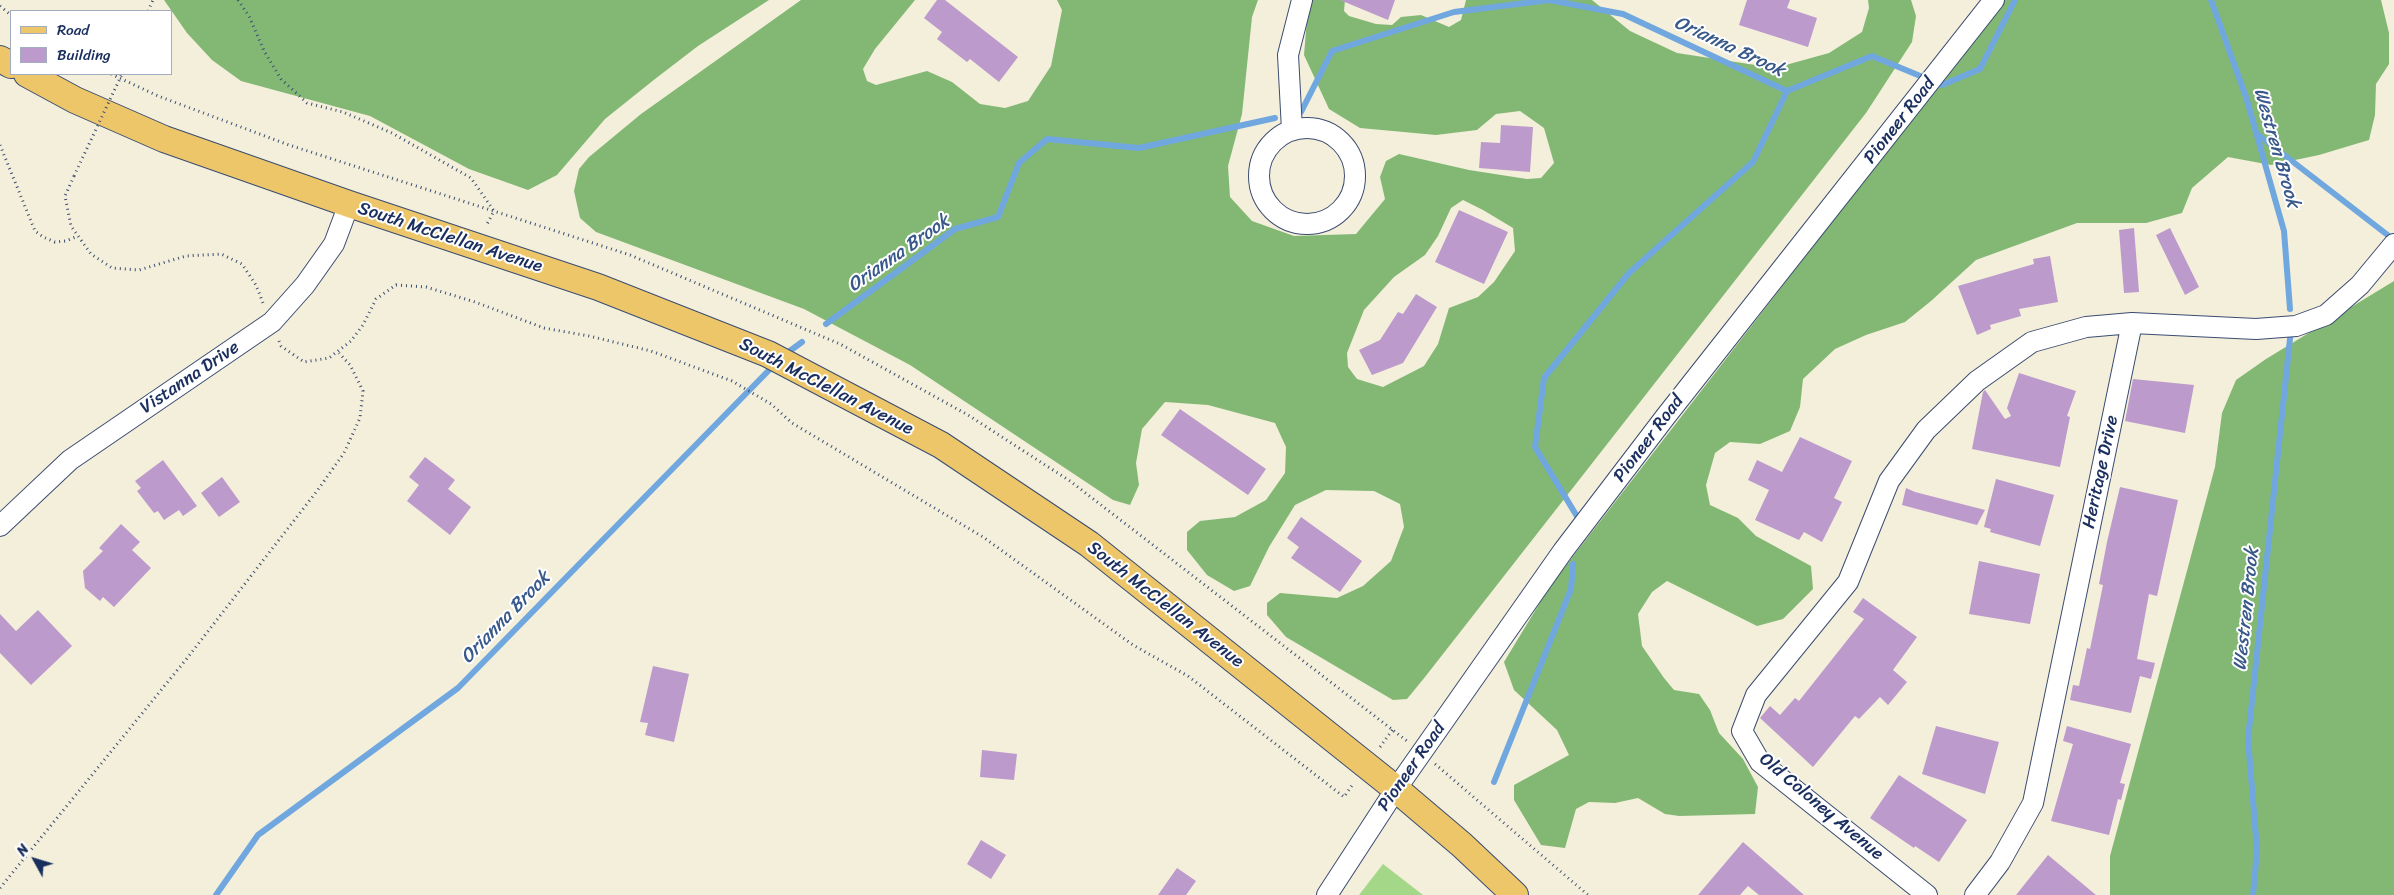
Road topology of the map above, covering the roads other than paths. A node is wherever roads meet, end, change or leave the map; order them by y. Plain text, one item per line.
1 (1301, 4) edge
2 (1983, 4) edge
3 (29, 75) edge
4 (1292, 130) junction
5 (349, 204) junction
6 (2394, 244) edge
7 (2132, 323) junction
8 (0, 526) edge
9 (1396, 789) junction
10 (1327, 895) edge
11 (1515, 895) edge
12 (1927, 895) edge
13 (1975, 895) edge

1 - 4 street
2 - 9 street, Pioneer Road
3 - 5 main road, South McClellan Avenue
4 - 4 street
5 - 8 street, Vistanna Drive
5 - 9 main road, South McClellan Avenue
6 - 7 street
7 - 12 street, Old Coloney Avenue
7 - 13 street, Heritage Drive
9 - 10 street, Pioneer Road
9 - 11 main road, South McClellan Avenue

